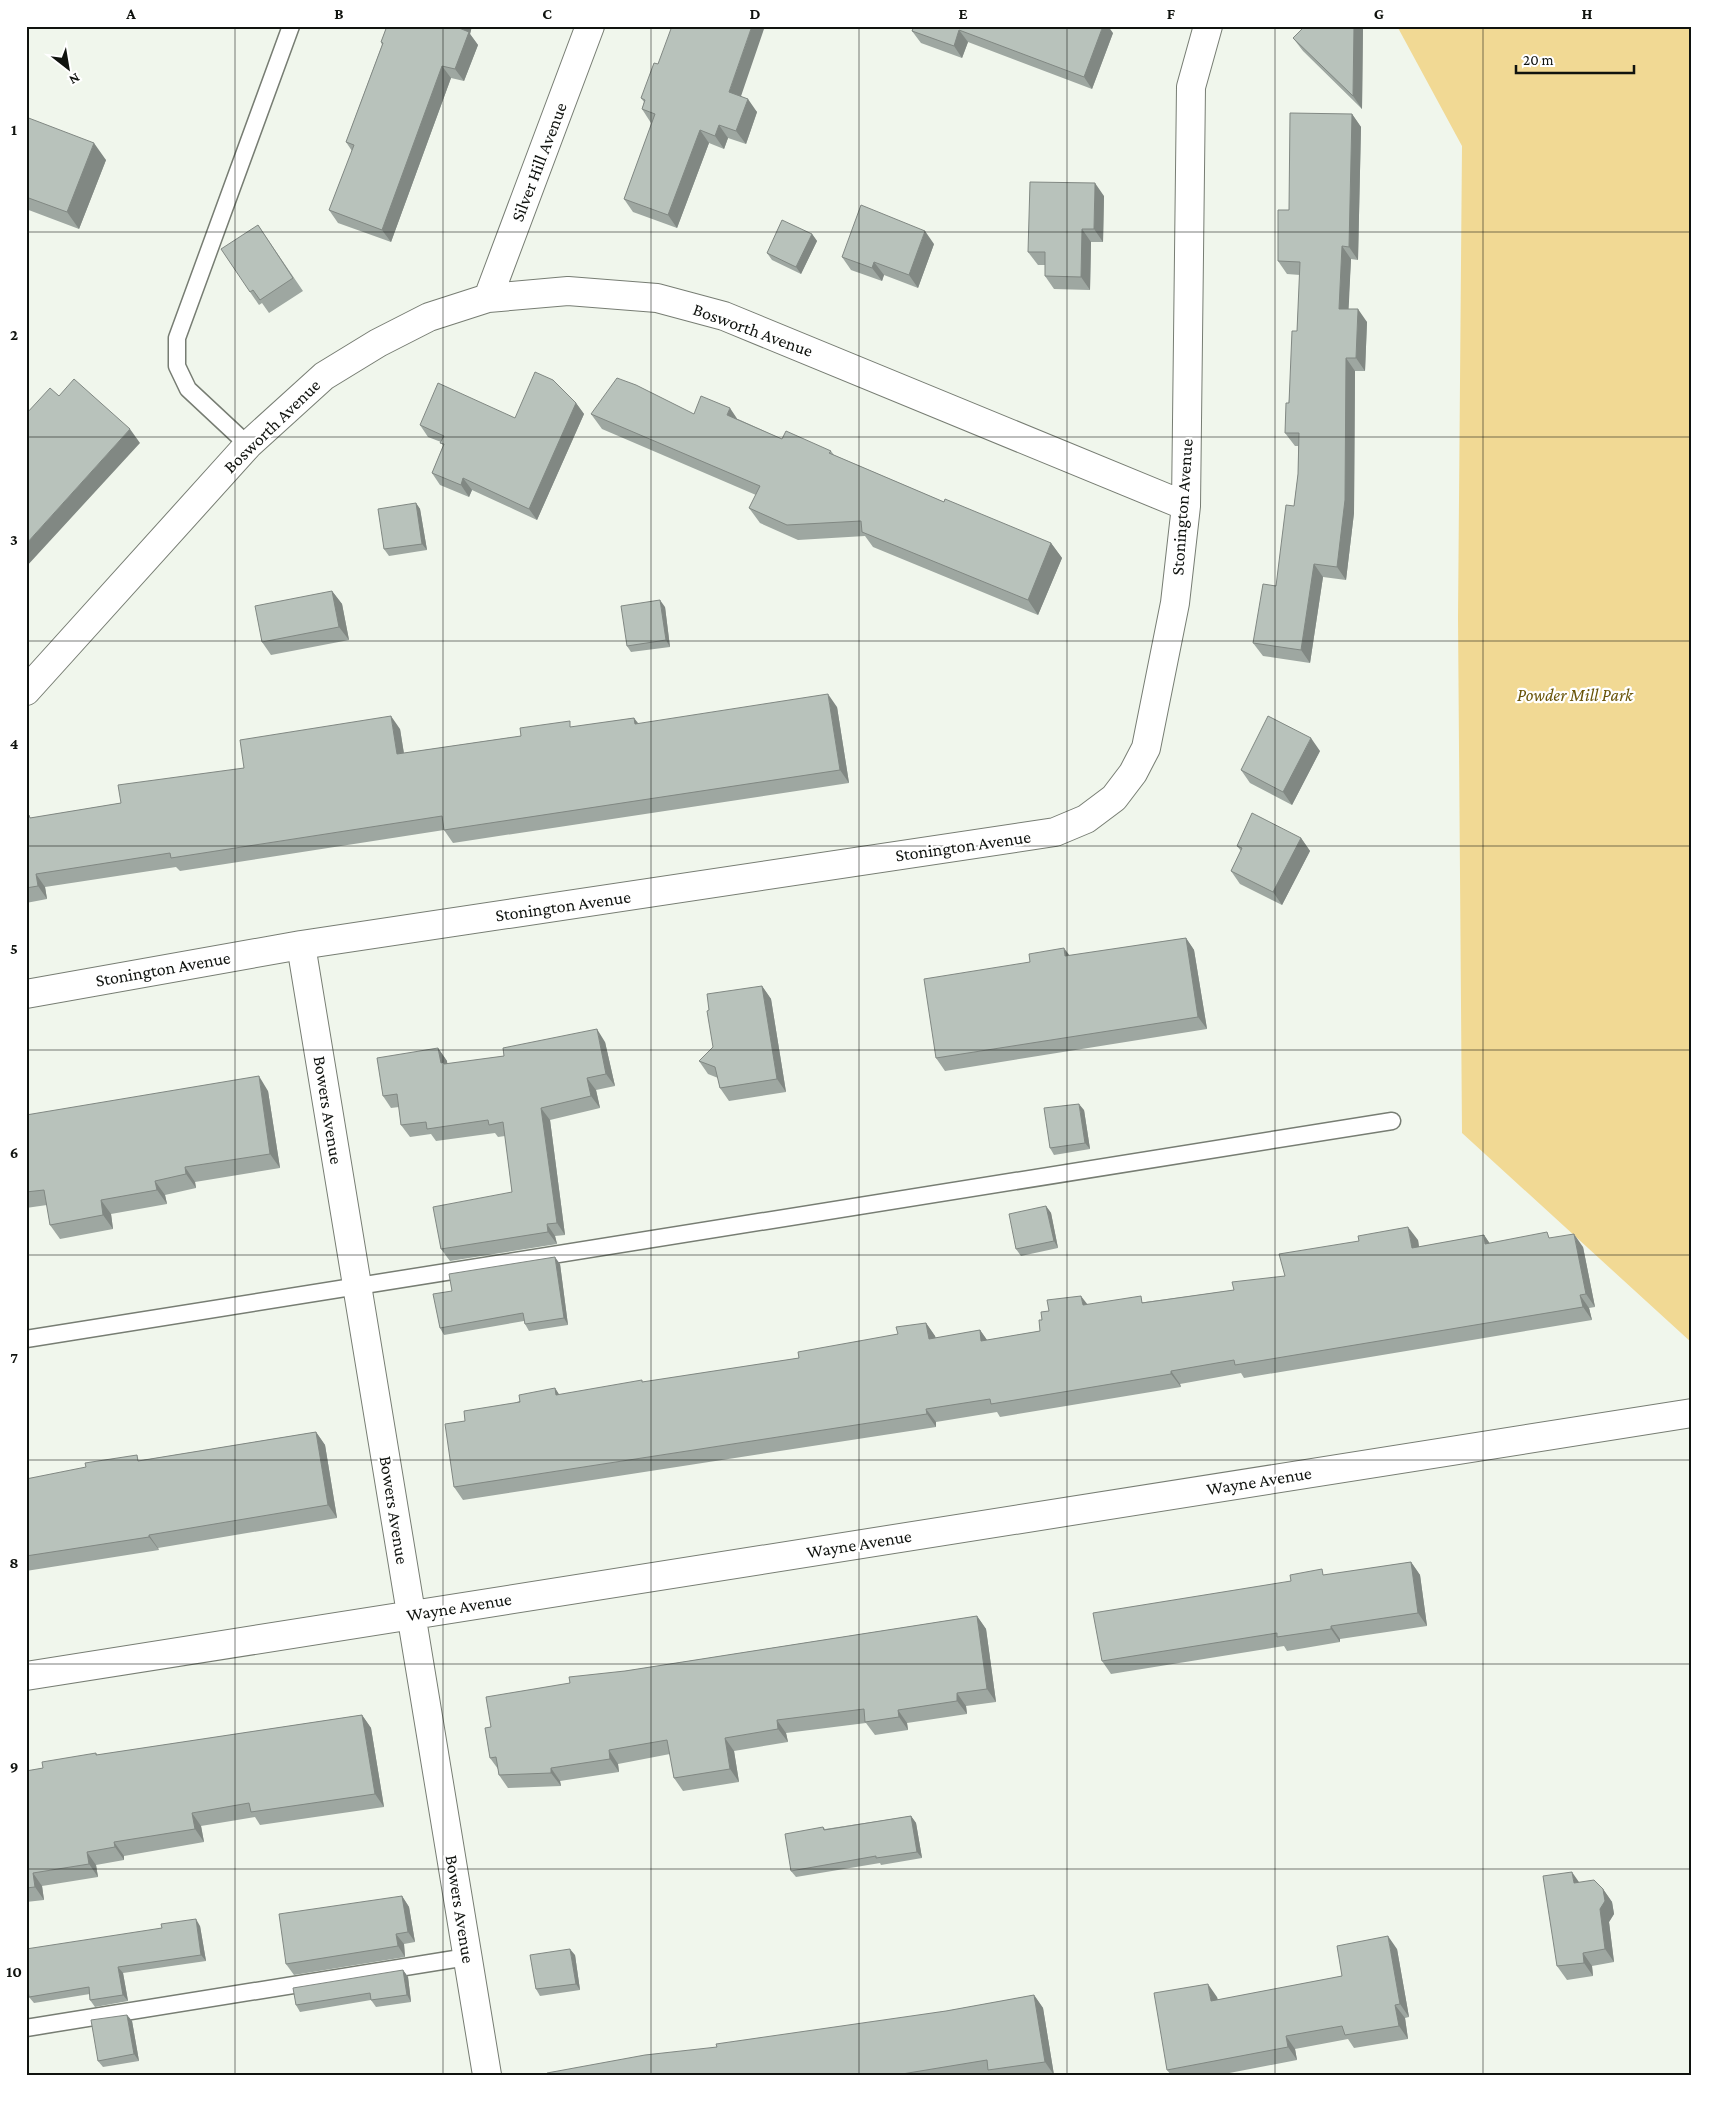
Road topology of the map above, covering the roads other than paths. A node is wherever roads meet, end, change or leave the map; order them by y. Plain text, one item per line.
1 (291, 26) edge
2 (590, 26) edge
3 (1208, 26) edge
4 (488, 298) junction
5 (248, 445) junction
6 (1186, 506) junction
7 (26, 692) edge
8 (301, 945) junction
9 (26, 994) edge
10 (1392, 1120) dead end
11 (357, 1286) junction
12 (26, 1339) edge
13 (1692, 1413) edge
14 (411, 1615) junction
15 (26, 1676) edge
16 (467, 1957) junction
17 (26, 2028) edge
18 (487, 2075) edge

1 - 5 lane
2 - 4 street, Silver Hill Avenue
3 - 6 street, Stonington Avenue
4 - 5 street, Bosworth Avenue
4 - 6 street, Bosworth Avenue
5 - 7 street, Bosworth Avenue
6 - 8 street, Stonington Avenue
8 - 9 street, Stonington Avenue
8 - 11 street, Bowers Avenue
10 - 11 lane
11 - 12 lane
11 - 14 street, Bowers Avenue
13 - 14 street, Wayne Avenue
14 - 15 street, Wayne Avenue
14 - 16 street, Bowers Avenue
16 - 17 lane
16 - 18 street, Bowers Avenue

